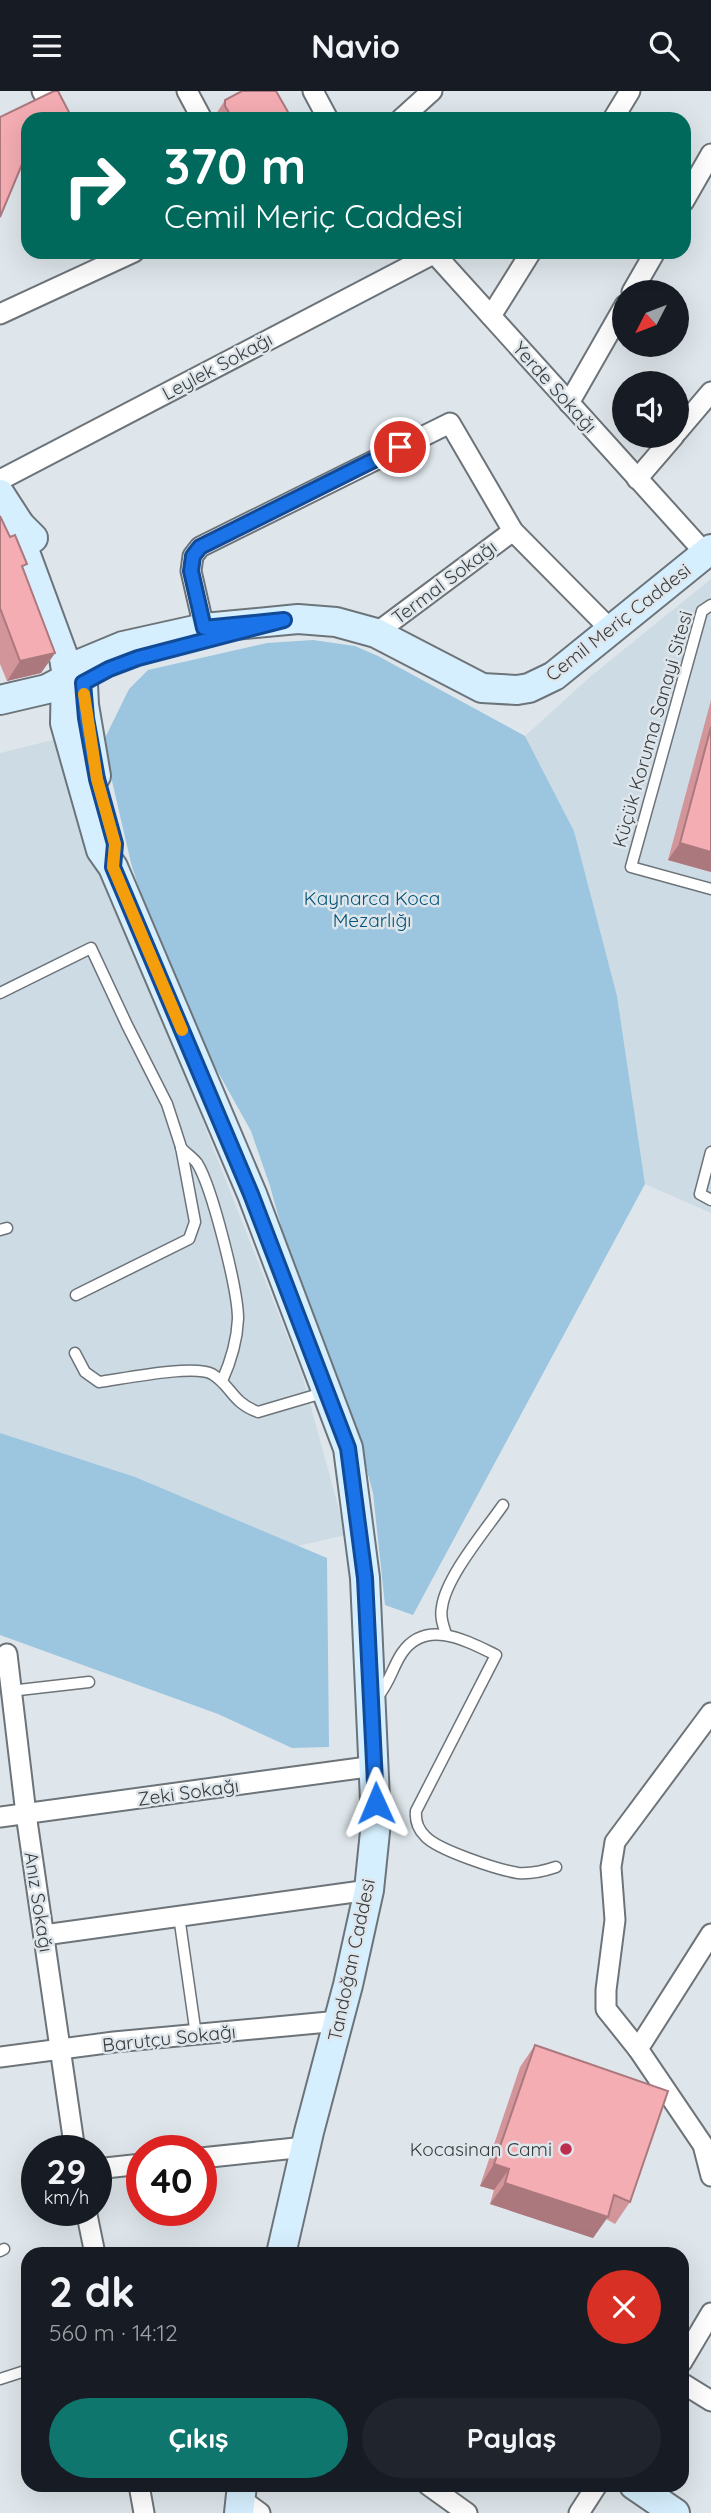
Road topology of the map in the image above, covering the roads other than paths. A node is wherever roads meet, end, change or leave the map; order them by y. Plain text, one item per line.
1 (42, 91) edge
2 (187, 91) edge
3 (313, 91) edge
4 (432, 91) edge
5 (630, 91) edge
6 (54, 112) edge
7 (198, 112) edge
8 (324, 112) edge
9 (409, 112) edge
10 (617, 112) edge
11 (711, 154) edge
12 (691, 189) edge
13 (118, 259) edge
14 (423, 259) edge
15 (439, 259) edge
16 (527, 259) edge
17 (651, 259) edge
18 (639, 280) edge
19 (0, 314) edge
20 (491, 316) junction
21 (612, 328) edge
22 (711, 391) edge
23 (569, 403) junction
24 (689, 418) edge
25 (664, 448) edge
26 (637, 479) junction
27 (0, 480) edge
28 (0, 494) edge
29 (513, 531) junction
30 (708, 551) edge
31 (711, 605) edge
32 (284, 620) junction
33 (204, 628) junction
34 (610, 629) junction
35 (376, 633) junction
36 (74, 681) junction
37 (0, 700) edge
38 (0, 714) edge
39 (711, 889) edge
40 (0, 993) edge
41 (181, 1147) junction
42 (711, 1151) edge
43 (711, 1200) edge
44 (76, 1295) dead end
45 (75, 1353) dead end
46 (222, 1381) junction
47 (327, 1392) junction
48 (503, 1505) dead end
49 (446, 1634) junction
50 (7, 1654) dead end
51 (89, 1682) dead end
52 (10, 1691) junction
53 (372, 1699) junction
54 (6, 1712) edge
55 (711, 1713) edge
56 (375, 1766) junction
57 (26, 1814) junction
58 (0, 1817) edge
59 (556, 1867) dead end
60 (369, 1890) junction
61 (179, 1916) junction
62 (711, 1934) edge
63 (44, 1935) junction
64 (339, 2021) junction
65 (196, 2035) junction
66 (638, 2049) junction
67 (62, 2051) junction
68 (0, 2057) edge
69 (73, 2135) edge
70 (707, 2140) edge
71 (306, 2147) junction
72 (217, 2156) edge
73 (711, 2176) edge
74 (89, 2226) edge
75 (94, 2247) edge
76 (289, 2247) edge
77 (711, 2313) edge
78 (689, 2350) edge
79 (21, 2372) edge
80 (0, 2379) edge
81 (689, 2388) edge
82 (711, 2402) edge
83 (140, 2492) edge
84 (438, 2492) edge
85 (592, 2492) edge
86 (644, 2492) edge
87 (144, 2513) edge
88 (467, 2513) edge
89 (579, 2513) edge
90 (675, 2513) edge

1 - 6 street
2 - 7 street
3 - 8 street
4 - 9 street
5 - 10 street
11 - 12 street
13 - 19 street
14 - 27 street, Leylek Sokağı
15 - 20 street, Yerde Sokağı
16 - 20 street
17 - 18 street
20 - 23 street, Yerde Sokağı
21 - 23 street
22 - 24 street
23 - 26 street, Yerde Sokağı
25 - 26 street
26 - 30 street, Yerde Sokağı
28 - 36 street, Tandoğan Caddesi
29 - 33 street
29 - 34 street
29 - 35 street, Termal Sokağı
30 - 34 street, Cemil Meriç Caddesi
31 - 39 lane, Küçük Koruma Sanayi Sitesi
32 - 33 street, Cemil Meriç Caddesi
32 - 35 street, Cemil Meriç Caddesi
32 - 36 street, Cemil Meriç Caddesi
33 - 36 street, Cemil Meriç Caddesi
34 - 35 street, Cemil Meriç Caddesi
36 - 37 street, Cemil Meriç Caddesi
36 - 38 street, Cemil Meriç Caddesi
36 - 47 street, Tandoğan Caddesi
40 - 41 lane
41 - 44 lane
41 - 46 lane
42 - 43 lane
45 - 46 lane
46 - 47 lane
47 - 53 street, Tandoğan Caddesi
48 - 49 lane
49 - 53 lane
49 - 59 lane
50 - 52 street, Anız Sokağı
51 - 52 lane
52 - 54 street, Anız Sokağı
53 - 56 street, Tandoğan Caddesi
54 - 57 street, Anız Sokağı
55 - 66 street
56 - 57 street, Zeki Sokağı
56 - 60 street, Tandoğan Caddesi
57 - 58 street, Zeki Sokağı
57 - 63 street, Anız Sokağı
60 - 61 street
60 - 64 street, Tandoğan Caddesi
61 - 63 street
61 - 65 lane
62 - 66 street
63 - 67 street, Anız Sokağı
64 - 65 street, Barutçu Sokağı
64 - 71 street, Tandoğan Caddesi
65 - 67 street, Barutçu Sokağı
66 - 70 street
67 - 68 street, Barutçu Sokağı
67 - 69 street, Anız Sokağı
70 - 73 street
71 - 72 street
71 - 76 street, Tandoğan Caddesi
74 - 75 street
77 - 78 street
79 - 80 lane
81 - 82 street
83 - 87 street
84 - 88 street
85 - 89 street
86 - 90 street

